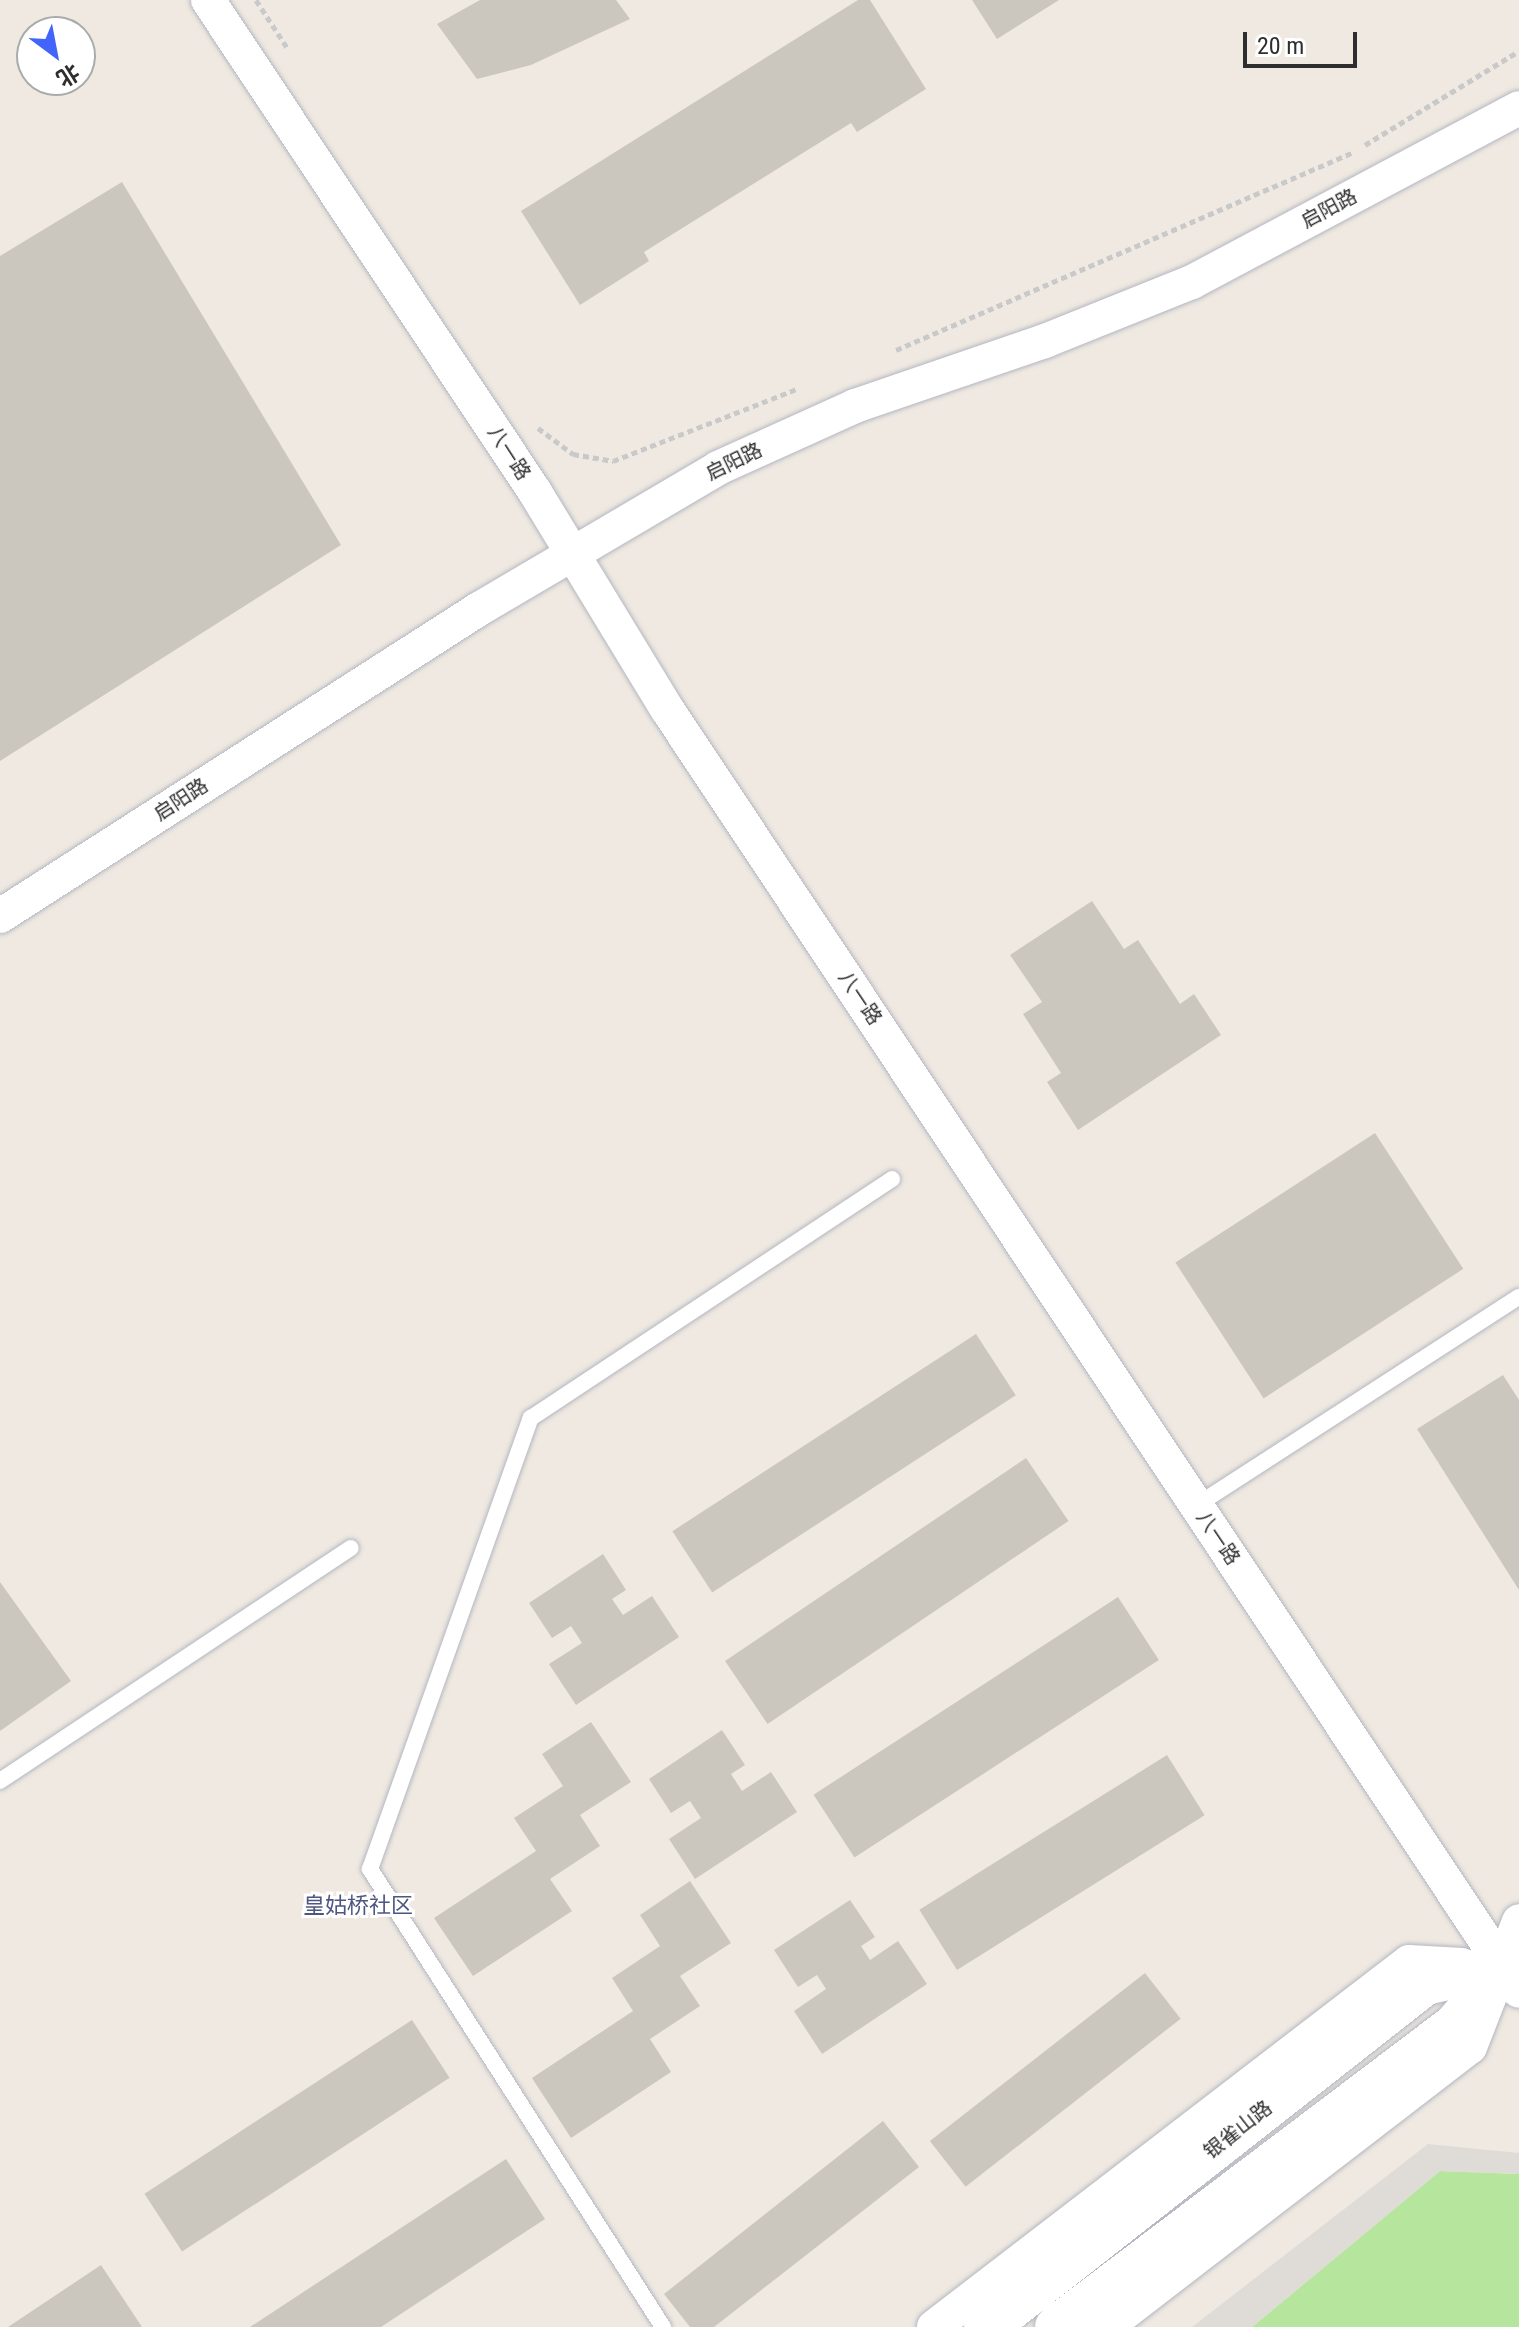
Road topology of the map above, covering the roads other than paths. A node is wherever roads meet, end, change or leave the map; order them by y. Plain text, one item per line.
1 (208, 0) edge
2 (1519, 108) edge
3 (572, 552) junction
4 (0, 916) edge
5 (892, 1179) dead end
6 (1519, 1297) edge
7 (1197, 1505) junction
8 (351, 1548) dead end
9 (0, 1781) edge
10 (1519, 1921) edge
11 (1516, 1968) edge
12 (663, 2327) edge
13 (934, 2327) edge
14 (986, 2327) edge
15 (1057, 2327) edge
16 (1106, 2327) edge

1 - 3 street, 八一路
2 - 3 street, 启阳路
3 - 4 street, 启阳路
3 - 7 street, 八一路
5 - 12 lane
6 - 7 lane
7 - 11 street, 八一路
8 - 9 lane
10 - 11 street
11 - 13 street
11 - 14 main road, 银雀山路
11 - 15 main road
11 - 16 street

